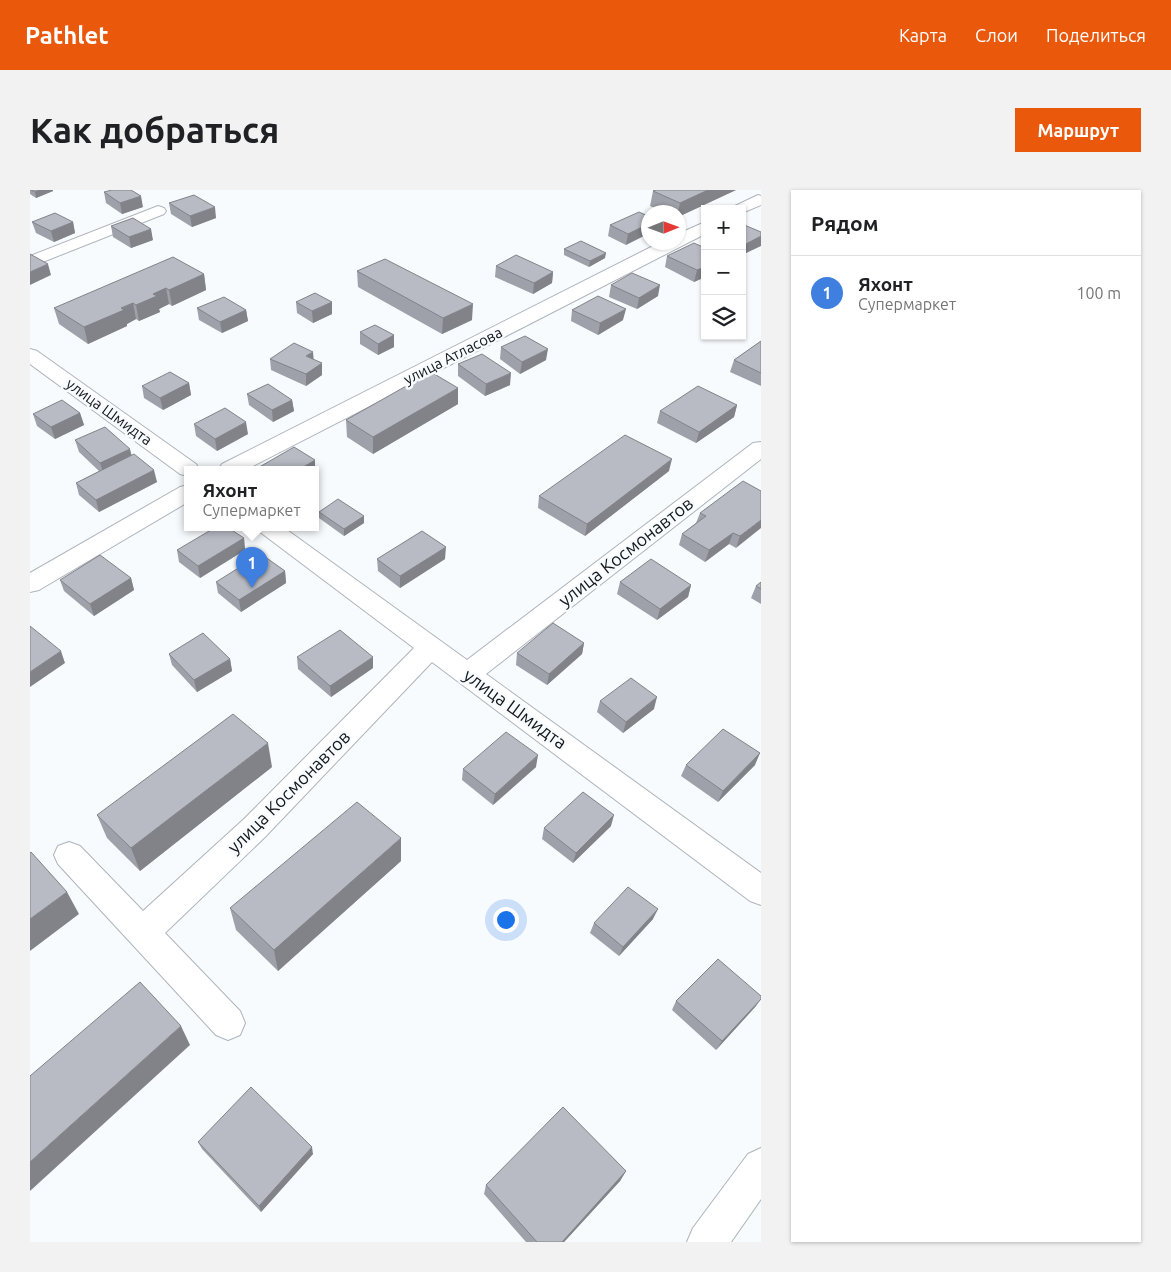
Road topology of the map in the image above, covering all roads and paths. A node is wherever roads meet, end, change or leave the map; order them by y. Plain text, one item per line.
1 (760, 197) edge
2 (746, 206) edge
3 (158, 211) dead end
4 (701, 229) edge
5 (686, 237) edge
6 (659, 250) edge
7 (30, 262) edge
8 (30, 355) edge
9 (761, 448) edge
10 (184, 466) edge
11 (236, 466) edge
12 (184, 494) edge
13 (273, 531) edge
14 (30, 584) edge
15 (432, 647) junction
16 (468, 674) junction
17 (69, 855) dead end
18 (761, 891) edge
19 (143, 932) junction
20 (228, 1023) dead end
21 (761, 1167) edge
22 (707, 1242) edge

1 - 2 street
3 - 7 street
4 - 5 street
6 - 11 street, улица Атласова
8 - 10 street, улица Шмидта
9 - 16 street, улица Космонавтов
12 - 14 street
13 - 15 street, улица Шмидта
15 - 16 street, улица Шмидта
15 - 19 street, улица Космонавтов
16 - 18 street, улица Шмидта
17 - 19 street
19 - 20 street
21 - 22 street

